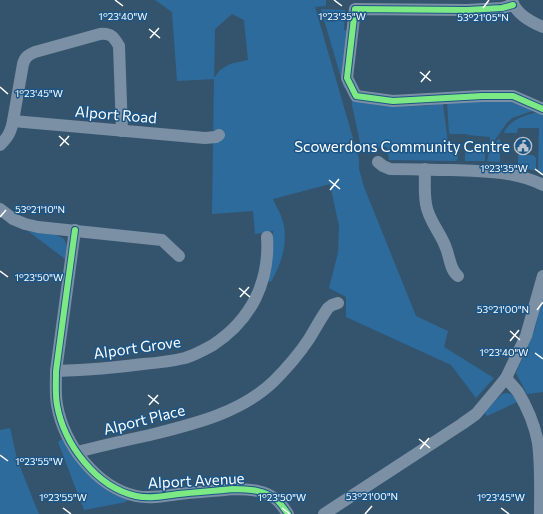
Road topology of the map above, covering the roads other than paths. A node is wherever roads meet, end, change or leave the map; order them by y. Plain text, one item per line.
1 (513, 3) edge
2 (543, 27) edge
3 (543, 109) edge
4 (13, 121) junction
5 (122, 131) junction
6 (219, 135) dead end
7 (0, 145) edge
8 (378, 162) dead end
9 (425, 169) junction
10 (543, 185) edge
11 (0, 209) edge
12 (75, 230) junction
13 (267, 237) dead end
14 (180, 256) dead end
15 (458, 276) dead end
16 (543, 276) edge
17 (338, 303) dead end
18 (56, 371) junction
19 (506, 378) junction
20 (77, 452) junction
21 (288, 514) edge
22 (324, 514) edge
23 (540, 514) edge

1 - 2 street
1 - 3 street
4 - 5 street, Alport Road
4 - 5 street
4 - 7 street
5 - 6 street, Alport Road
8 - 9 street
9 - 10 street
9 - 15 street
11 - 12 street
12 - 14 street
12 - 18 street, Alport Avenue
13 - 18 street, Alport Grove
16 - 19 street
17 - 20 street, Alport Place
18 - 20 street, Alport Avenue
19 - 22 street
19 - 23 street
20 - 21 street, Alport Avenue

